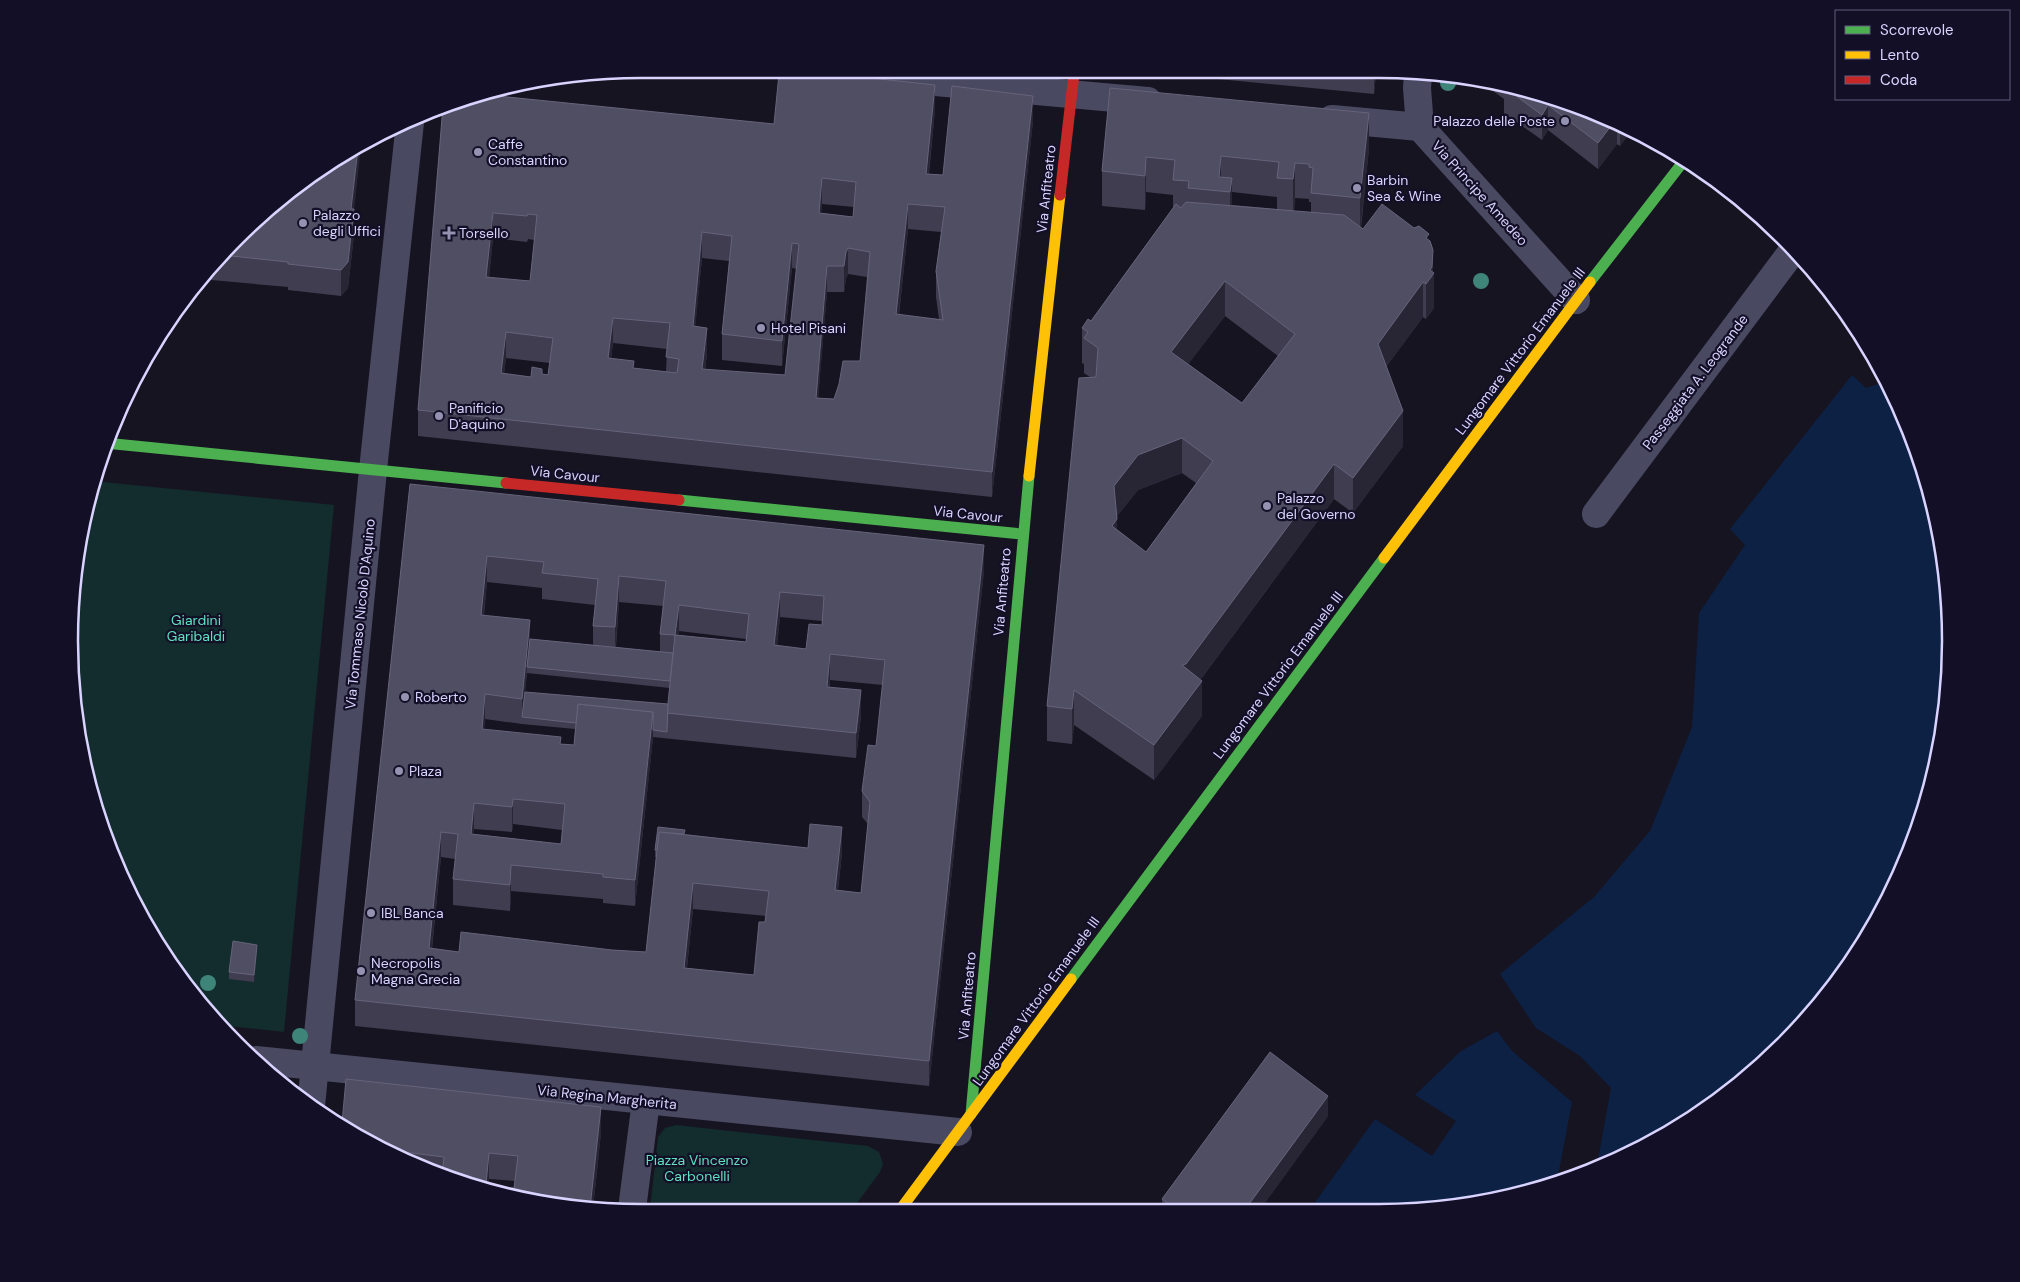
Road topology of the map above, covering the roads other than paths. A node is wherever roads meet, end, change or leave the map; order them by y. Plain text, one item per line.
1 (937, 78) edge
2 (1418, 79) edge
3 (1073, 84) edge
4 (1168, 103) edge
5 (1304, 116) edge
6 (1420, 127) junction
7 (409, 128) edge
8 (1681, 165) edge
9 (1789, 255) edge
10 (1576, 300) junction
11 (113, 444) edge
12 (373, 470) junction
13 (1596, 514) dead end
14 (1022, 534) junction
15 (265, 1061) edge
16 (315, 1066) junction
17 (312, 1098) edge
18 (646, 1101) junction
19 (964, 1123) junction
20 (633, 1204) edge
21 (904, 1204) edge

1 - 3 street
2 - 6 street
3 - 4 street
3 - 14 street, Via Anfiteatro
5 - 6 street
6 - 10 street, Via Principe Amedeo
7 - 12 street, Via Tommaso Nicolò D'Aquino
8 - 10 street, Lungomare Vittorio Emanuele III
9 - 13 street, Passeggiata A. Leogrande
10 - 19 street, Lungomare Vittorio Emanuele III
11 - 12 street, Via Cavour
12 - 14 street, Via Cavour
12 - 16 street, Via Tommaso Nicolò D'Aquino
14 - 19 street, Via Anfiteatro
15 - 16 street, Via Regina Margherita
16 - 17 street, Via Tommaso Nicolò D'Aquino
16 - 18 street, Via Regina Margherita
18 - 19 street, Via Regina Margherita
18 - 20 street
19 - 21 street, Lungomare Vittorio Emanuele III

